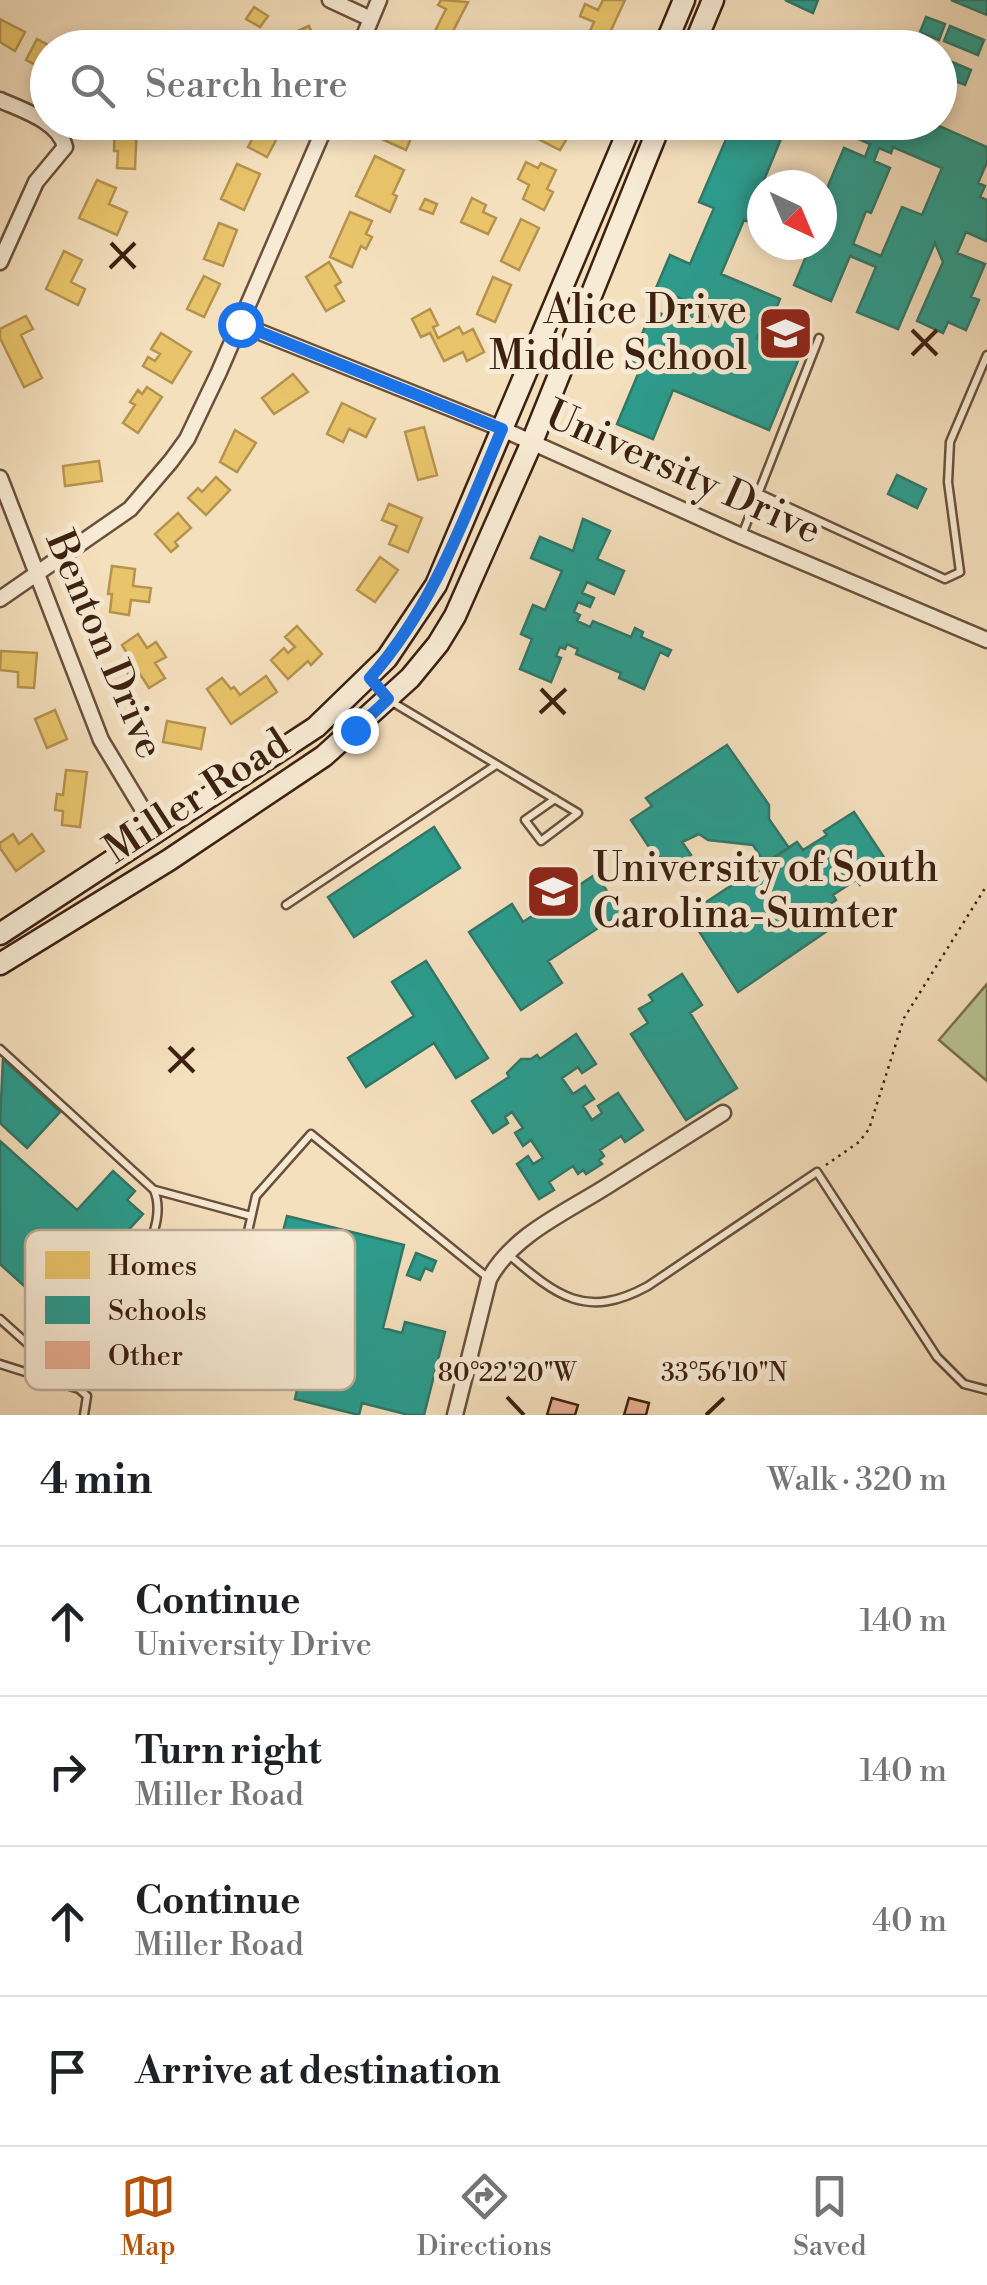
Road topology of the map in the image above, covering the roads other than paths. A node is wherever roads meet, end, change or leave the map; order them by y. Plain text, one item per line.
1 (330, 0) edge
2 (379, 0) edge
3 (684, 0) edge
4 (713, 0) edge
5 (371, 19) junction
6 (366, 30) edge
7 (672, 30) edge
8 (700, 30) edge
9 (0, 100) edge
10 (30, 114) edge
11 (63, 140) edge
12 (319, 140) edge
13 (624, 140) edge
14 (654, 140) edge
15 (0, 262) edge
16 (240, 324) junction
17 (819, 338) dead end
18 (987, 354) edge
19 (502, 429) junction
20 (532, 442) junction
21 (0, 478) edge
22 (758, 493) junction
23 (742, 536) junction
24 (36, 574) junction
25 (0, 599) edge
26 (987, 640) edge
27 (370, 678) junction
28 (388, 699) junction
29 (496, 765) junction
30 (555, 799) junction
31 (157, 832) junction
32 (286, 905) dead end
33 (0, 934) edge
34 (0, 964) edge
35 (0, 1050) edge
36 (724, 1113) dead end
37 (154, 1190) junction
38 (251, 1216) junction
39 (153, 1230) edge
40 (248, 1230) edge
41 (507, 1253) junction
42 (490, 1279) junction
43 (0, 1319) edge
44 (25, 1341) edge
45 (0, 1364) edge
46 (25, 1372) edge
47 (79, 1390) edge
48 (987, 1390) edge
49 (84, 1415) edge
50 (455, 1415) edge

1 - 5 street
2 - 5 street
3 - 7 street
4 - 8 street
5 - 6 street
9 - 10 street
11 - 15 street
12 - 16 street
13 - 19 street, Miller Road
14 - 20 street, Miller Road
16 - 19 street, University Drive
16 - 24 street
17 - 22 lane
18 - 22 lane
19 - 20 street, University Drive
19 - 27 street, Miller Road
20 - 23 street, University Drive
20 - 28 street, Miller Road
21 - 24 street, Benton Drive
22 - 23 lane
23 - 26 street, University Drive
24 - 25 street
24 - 31 street, Benton Drive
27 - 28 lane
27 - 31 street, Miller Road
28 - 29 lane
28 - 34 street, Miller Road
29 - 30 lane
29 - 32 lane
30 - 30 lane
31 - 33 street, Miller Road
35 - 37 lane
36 - 41 street
37 - 38 lane
37 - 39 lane
38 - 40 lane
38 - 42 lane
41 - 42 street
41 - 48 lane
42 - 50 street
43 - 44 lane
45 - 46 lane
47 - 49 lane

